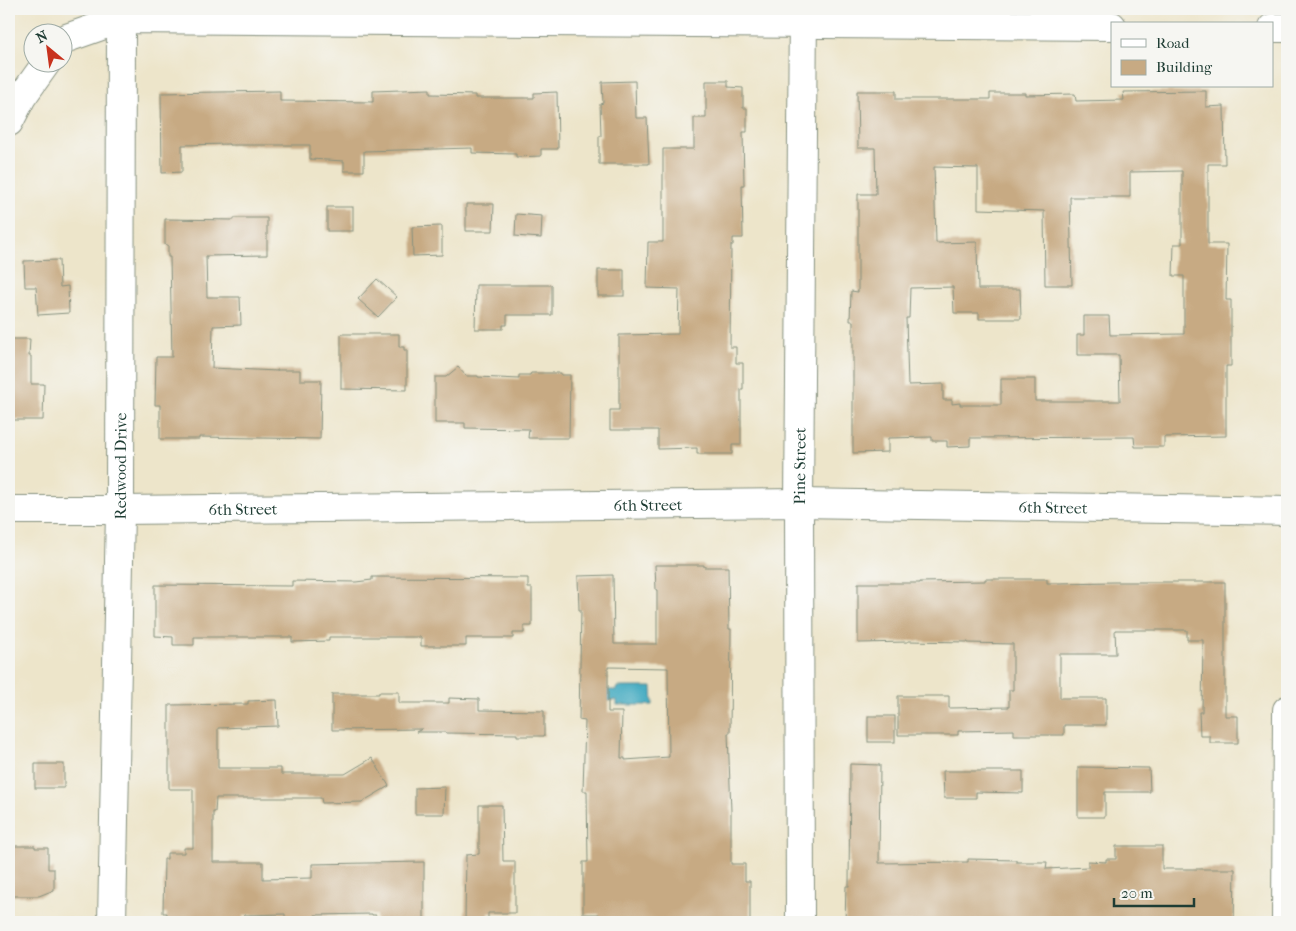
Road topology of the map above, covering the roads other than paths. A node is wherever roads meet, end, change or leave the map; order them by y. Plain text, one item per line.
1 (121, 14) edge
2 (803, 16) edge
3 (1111, 26) edge
4 (1274, 28) edge
5 (1287, 28) edge
6 (72, 35) edge
7 (40, 72) edge
8 (9, 122) edge
9 (799, 503) junction
10 (9, 510) edge
11 (120, 510) junction
12 (1287, 511) edge
13 (1287, 710) edge
14 (112, 922) edge
15 (800, 922) edge
16 (1286, 922) edge

1 - 2 street
1 - 6 street
1 - 11 street, Redwood Drive
2 - 3 street
2 - 9 street, Pine Street
4 - 5 street
7 - 8 street
9 - 11 street, 6th Street
9 - 12 street, 6th Street
9 - 15 street, Pine Street
10 - 11 street, 6th Street
11 - 14 street, Redwood Drive
13 - 16 street

